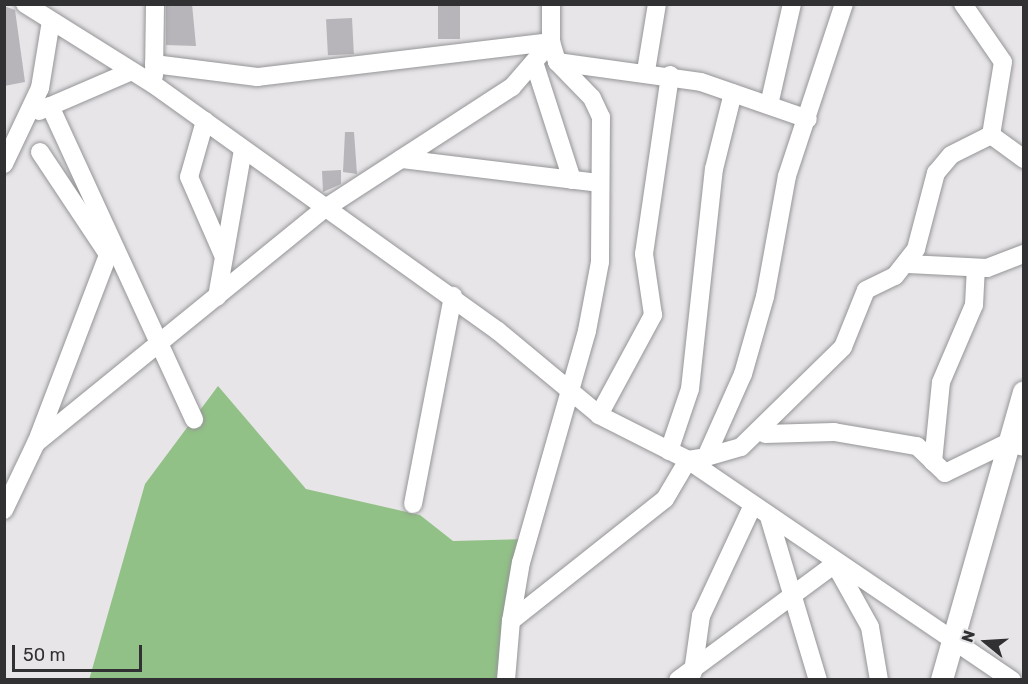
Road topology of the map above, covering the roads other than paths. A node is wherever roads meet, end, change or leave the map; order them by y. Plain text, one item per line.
1 (25, 4) edge
2 (155, 4) edge
3 (551, 4) edge
4 (657, 4) edge
5 (792, 4) edge
6 (844, 4) edge
7 (963, 4) edge
8 (51, 21) junction
9 (551, 42) junction
10 (534, 62) junction
11 (557, 62) junction
12 (154, 64) junction
13 (132, 71) junction
14 (646, 71) junction
15 (670, 75) junction
16 (153, 84) junction
17 (733, 93) junction
18 (769, 105) junction
19 (50, 106) junction
20 (27, 116) junction
21 (808, 118) junction
22 (205, 121) junction
23 (991, 135) junction
24 (10, 136) edge
25 (243, 150) junction
26 (40, 152) junction
27 (401, 159) junction
28 (1023, 159) edge
29 (4, 165) edge
30 (82, 175) junction
31 (572, 180) junction
32 (600, 183) junction
33 (324, 208) junction
34 (1023, 254) edge
35 (108, 255) junction
36 (224, 257) junction
37 (908, 264) junction
38 (976, 268) junction
39 (217, 297) junction
40 (453, 298) junction
41 (142, 306) junction
42 (159, 344) junction
43 (1023, 392) edge
44 (569, 393) junction
45 (599, 415) junction
46 (194, 419) dead end
47 (765, 434) dead end
48 (36, 443) junction
49 (1015, 445) edge
50 (669, 451) junction
51 (697, 458) junction
52 (933, 462) junction
53 (413, 504) dead end
54 (753, 505) junction
55 (4, 510) edge
56 (770, 517) junction
57 (835, 564) junction
58 (792, 593) junction
59 (511, 621) junction
60 (953, 640) junction
61 (693, 674) edge
62 (506, 680) edge
63 (678, 680) edge
64 (818, 680) edge
65 (879, 680) edge
66 (942, 680) edge
67 (1012, 680) edge

1 - 8 street
2 - 12 street
3 - 9 street
4 - 14 street
5 - 18 street
6 - 21 street
7 - 23 street
8 - 13 street
8 - 20 street
9 - 10 street
9 - 11 street
9 - 12 street
10 - 27 street
10 - 31 street
11 - 14 street
11 - 32 street
12 - 16 street
13 - 16 street
13 - 19 street
14 - 15 street
15 - 17 street
15 - 45 street
16 - 22 street
17 - 18 street
17 - 50 street
18 - 21 street
19 - 20 street
19 - 30 street
20 - 24 street
21 - 51 street
22 - 25 street
22 - 36 street
23 - 28 street
23 - 37 street
24 - 26 street
24 - 29 street
25 - 33 street
25 - 36 street
26 - 30 street
26 - 35 street
27 - 31 street
27 - 33 street
30 - 41 street
31 - 32 street
32 - 44 street
33 - 39 street
33 - 40 street
34 - 38 street
35 - 41 street
35 - 48 street
36 - 39 street
37 - 38 street
37 - 51 street
38 - 52 street
39 - 42 street
40 - 44 street
40 - 53 street
41 - 42 street
42 - 46 street
42 - 48 street
43 - 49 street
44 - 45 street
44 - 59 street
45 - 50 street
47 - 52 street
48 - 55 street
49 - 52 street
49 - 60 street
50 - 51 street
51 - 54 street
51 - 59 street
54 - 56 street
54 - 61 street
56 - 57 street
56 - 58 street
57 - 58 street
57 - 60 street
57 - 65 street
58 - 61 street
58 - 64 street
59 - 62 street
60 - 66 street
60 - 67 street
61 - 63 street

